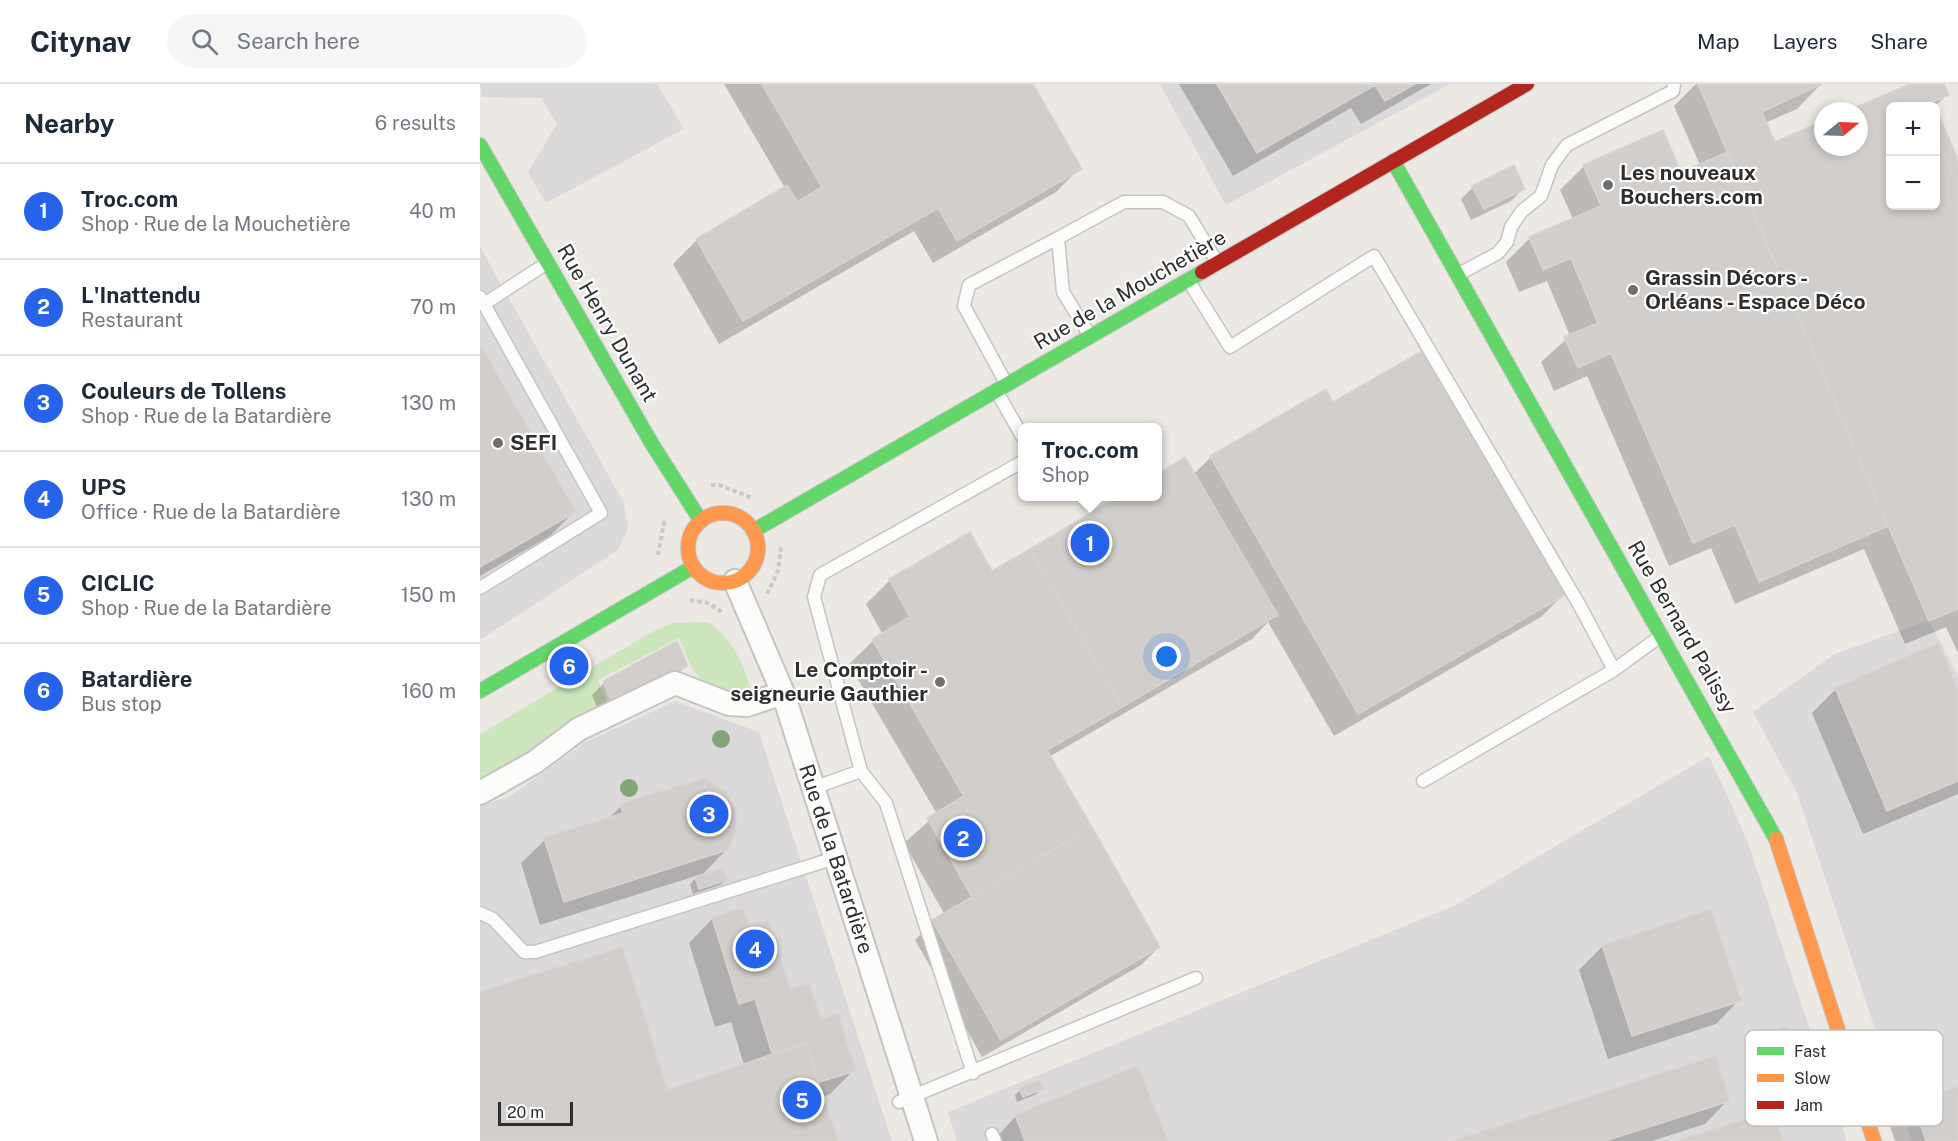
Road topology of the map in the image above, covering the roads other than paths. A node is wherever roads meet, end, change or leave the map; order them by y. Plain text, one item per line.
1 (1527, 84) edge
2 (1674, 84) edge
3 (480, 145) edge
4 (1393, 161) junction
5 (1058, 238) junction
6 (548, 262) junction
7 (1218, 263) junction
8 (1458, 275) junction
9 (1188, 280) junction
10 (482, 301) edge
11 (1090, 336) junction
12 (1001, 388) junction
13 (1018, 425) edge
14 (1018, 465) edge
15 (701, 521) junction
16 (753, 531) junction
17 (693, 567) junction
18 (735, 581) junction
19 (480, 588) edge
20 (1662, 635) junction
21 (1614, 670) junction
22 (480, 691) edge
23 (783, 693) junction
24 (861, 771) junction
25 (1423, 781) dead end
26 (813, 788) junction
27 (480, 793) edge
28 (835, 858) junction
29 (480, 914) edge
30 (1196, 978) dead end
31 (1838, 1030) edge
32 (974, 1073) junction
33 (905, 1099) junction
34 (1869, 1126) edge
35 (926, 1141) edge
36 (1874, 1141) edge

1 - 4 street, Rue de la Mouchetière
2 - 8 lane
3 - 6 street, Rue Henry Dunant
4 - 7 street, Rue de la Mouchetière
4 - 8 street, Rue Bernard Palissy
5 - 7 lane
5 - 11 lane
5 - 12 lane
6 - 10 lane
6 - 15 street, Rue Henry Dunant
7 - 9 street, Rue de la Mouchetière
8 - 20 street, Rue Bernard Palissy
9 - 11 street, Rue de la Mouchetière
9 - 21 lane
10 - 19 lane
11 - 12 street, Rue de la Mouchetière
12 - 13 lane
12 - 16 street, Rue de la Mouchetière
14 - 24 lane
15 - 16 street
15 - 17 street
16 - 18 street
17 - 18 street
17 - 22 street
18 - 23 street, Rue de la Batardière
20 - 21 lane
20 - 31 street, Rue Bernard Palissy
21 - 25 lane
23 - 26 street, Rue de la Batardière
23 - 27 street
24 - 26 lane
24 - 32 lane
26 - 28 street, Rue de la Batardière
28 - 29 lane
28 - 33 street, Rue de la Batardière
30 - 32 lane
32 - 33 lane
33 - 35 street, Rue de la Batardière
34 - 36 street, Rue Bernard Palissy

